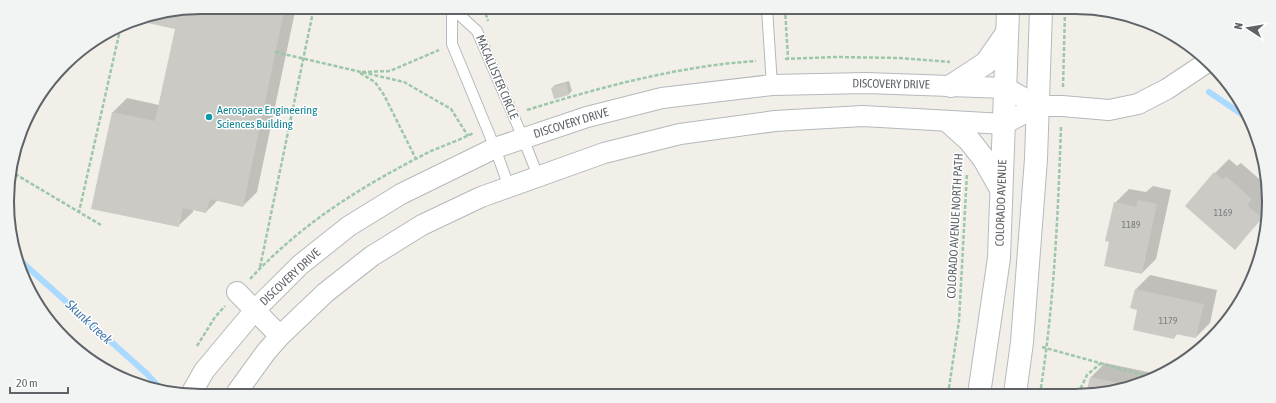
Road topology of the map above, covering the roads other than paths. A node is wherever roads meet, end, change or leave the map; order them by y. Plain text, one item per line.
1 (452, 14) edge
2 (459, 14) edge
3 (767, 14) edge
4 (1008, 14) edge
5 (1041, 14) edge
6 (1007, 33) junction
7 (1203, 65) edge
8 (772, 85) junction
9 (951, 86) junction
10 (1006, 88) junction
11 (1038, 106) junction
12 (949, 122) junction
13 (1004, 124) junction
14 (523, 138) junction
15 (495, 148) junction
16 (538, 176) junction
17 (509, 187) junction
18 (1001, 189) junction
19 (237, 292) road end
20 (255, 310) junction
21 (280, 336) junction
22 (194, 389) edge
23 (239, 389) edge
24 (980, 389) edge
25 (1016, 389) edge

1 - 15 lane, MACALLISTER CIRCLE
2 - 14 lane, MACALLISTER CIRCLE
3 - 8 lane
4 - 6 main road, COLORADO AVENUE
5 - 11 main road
6 - 9 main road
6 - 10 main road, COLORADO AVENUE
7 - 11 street
8 - 9 street, DISCOVERY DRIVE
8 - 14 street, DISCOVERY DRIVE
9 - 10 street, DISCOVERY DRIVE
10 - 11 street, DISCOVERY DRIVE
10 - 13 main road, COLORADO AVENUE
11 - 13 street
11 - 25 main road
12 - 13 street
12 - 16 street
12 - 18 main road
13 - 18 main road, COLORADO AVENUE
14 - 15 street, DISCOVERY DRIVE
14 - 16 lane, MACALLISTER CIRCLE
15 - 17 lane, MACALLISTER CIRCLE
15 - 20 street, DISCOVERY DRIVE
16 - 17 street
17 - 21 street
18 - 24 main road, COLORADO AVENUE
19 - 20 street
20 - 21 street
20 - 22 street, DISCOVERY DRIVE
21 - 23 street

